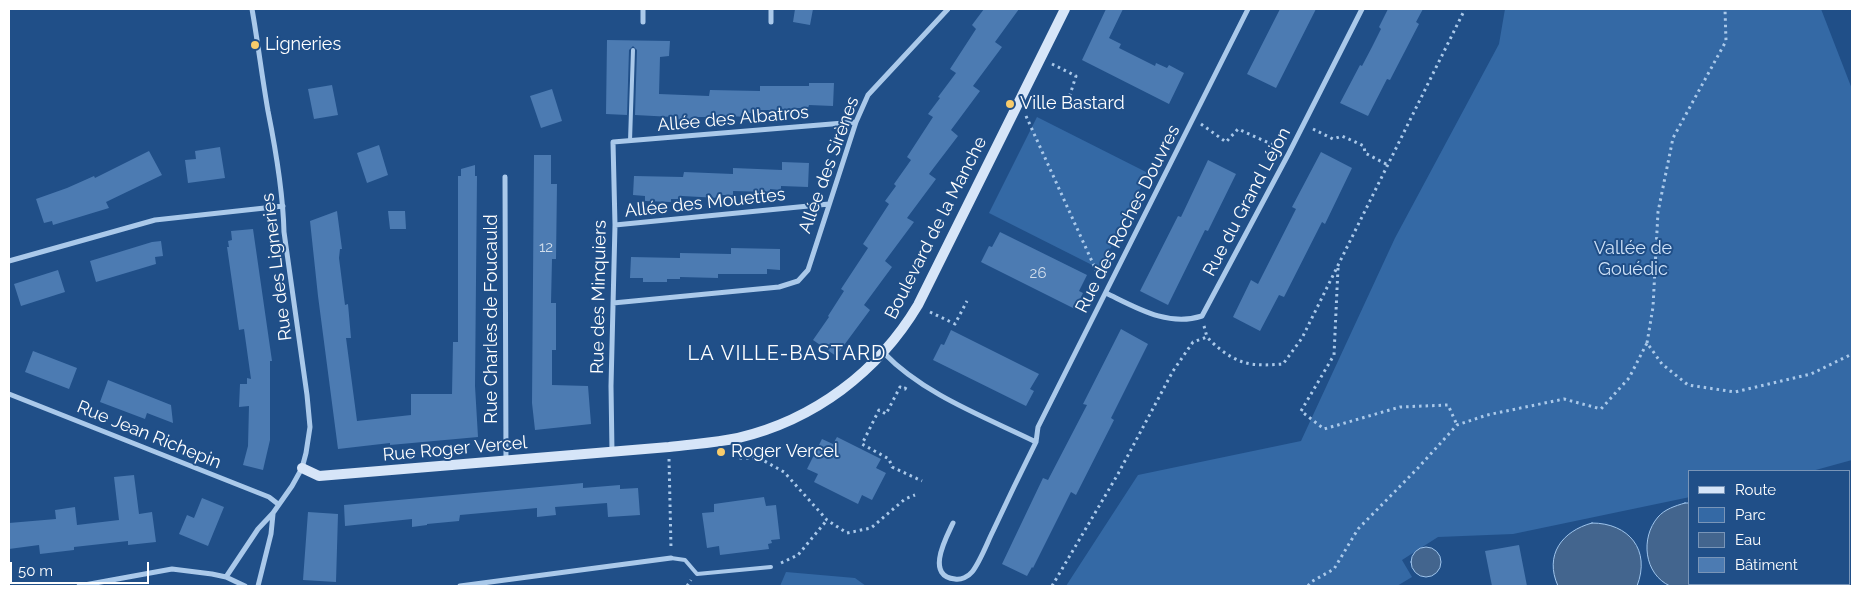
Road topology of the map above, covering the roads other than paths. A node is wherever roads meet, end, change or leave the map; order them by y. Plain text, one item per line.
1 (252, 9) edge
2 (643, 9) edge
3 (772, 9) edge
4 (948, 9) edge
5 (1065, 9) edge
6 (1248, 9) edge
7 (1362, 9) edge
8 (643, 22) dead end
9 (771, 22) dead end
10 (633, 50) dead end
11 (856, 122) junction
12 (630, 141) junction
13 (613, 142) joint
14 (505, 177) dead end
15 (829, 204) junction
16 (284, 206) junction
17 (614, 225) junction
18 (9, 261) edge
19 (1106, 293) junction
20 (613, 303) junction
21 (884, 353) junction
22 (9, 394) edge
23 (1036, 442) junction
24 (612, 452) junction
25 (506, 461) junction
26 (302, 468) junction
27 (278, 504) junction
28 (273, 513) junction
29 (953, 523) dead end
30 (671, 558) joint
31 (771, 567) road end
32 (226, 577) junction
33 (79, 586) edge
34 (245, 586) edge
35 (258, 586) edge
36 (460, 586) edge

1 - 16 street, Rue des Ligneries
2 - 8 street
3 - 9 street
4 - 11 street, Allée des Sirènes
5 - 21 street, Boulevard de la Manche
6 - 19 street, Rue des Roches Douvres
7 - 19 street, Rue du Grand Léjon
10 - 12 lane
11 - 12 street, Allée des Albatros
11 - 15 street, Allée des Sirènes
12 - 13 street, Allée des Albatros
13 - 17 street, Rue des Minquiers
14 - 25 street, Rue Charles de Foucauld
15 - 17 street, Allée des Mouettes
15 - 20 street, Allée des Sirènes
16 - 18 street
16 - 26 street, Rue des Ligneries
17 - 20 street, Rue des Minquiers
19 - 23 street, Rue des Roches Douvres
20 - 24 street, Rue des Minquiers
21 - 23 street
21 - 24 street, Boulevard de la Manche
22 - 27 street, Rue Jean Richepin
23 - 29 street, Rue des Roches Douvres
24 - 25 street, Rue Roger Vercel
25 - 26 street, Rue Roger Vercel
26 - 27 street, Rue des Ligneries
27 - 28 street, Rue des Ligneries
28 - 32 street, Rue des Ligneries
28 - 35 street, Rue des Ligneries
30 - 31 lane
30 - 36 street
32 - 33 street
32 - 34 street

